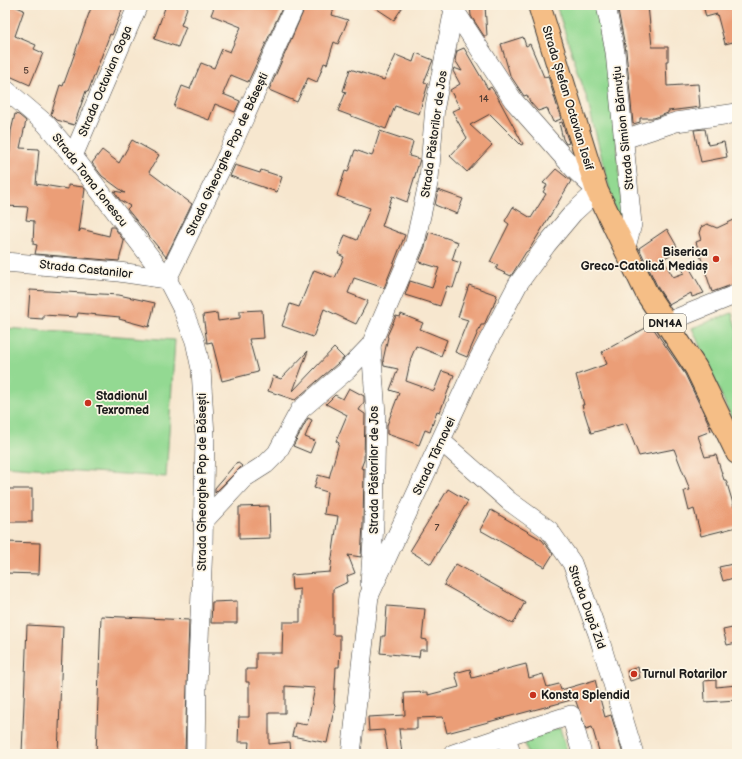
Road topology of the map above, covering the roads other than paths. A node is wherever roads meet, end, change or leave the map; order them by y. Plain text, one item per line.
1 (138, 5) edge
2 (294, 5) edge
3 (539, 5) edge
4 (606, 5) edge
5 (452, 7) edge
6 (5, 89) edge
7 (737, 113) edge
8 (624, 138) junction
9 (73, 156) junction
10 (597, 191) junction
11 (625, 251) junction
12 (5, 262) edge
13 (167, 279) junction
14 (737, 294) edge
15 (665, 323) junction
16 (371, 345) junction
17 (347, 370) junction
18 (373, 390) junction
19 (441, 441) junction
20 (737, 453) edge
21 (203, 522) junction
22 (369, 596) junction
23 (508, 745) edge
24 (196, 754) edge
25 (351, 754) edge
26 (453, 754) edge
27 (582, 754) edge
28 (634, 754) edge

1 - 9 street, Strada Octavian Goga
2 - 13 street, Strada Gheorghe Pop de Băsești
3 - 10 main road, Strada Ștefan Octavian Iosif / DN14A
4 - 8 street, Strada Simion Bărnuțiu
5 - 10 street
5 - 16 street, Strada Păstorilor de Jos
6 - 9 street, Strada Toma Ionescu
7 - 8 street
8 - 11 street, Strada Simion Bărnuțiu
9 - 13 street, Strada Toma Ionescu
10 - 11 main road, DN14A
10 - 19 street, Strada Târnavei
11 - 15 main road, DN14A
12 - 13 street, Strada Castanilor
13 - 21 street, Strada Gheorghe Pop de Băsești
14 - 15 street
15 - 20 main road, DN14A
16 - 17 street, Strada Păstorilor de Jos
16 - 18 street, Strada Păstorilor de Jos
17 - 18 street
17 - 21 street, Strada Păstorilor de Jos
18 - 22 street, Strada Păstorilor de Jos
19 - 22 street, Strada Târnavei
19 - 28 street, Strada După Zid
21 - 24 street, Strada Gheorghe Pop de Băsești
22 - 25 street, Strada Târnavei
23 - 26 street
23 - 27 street

